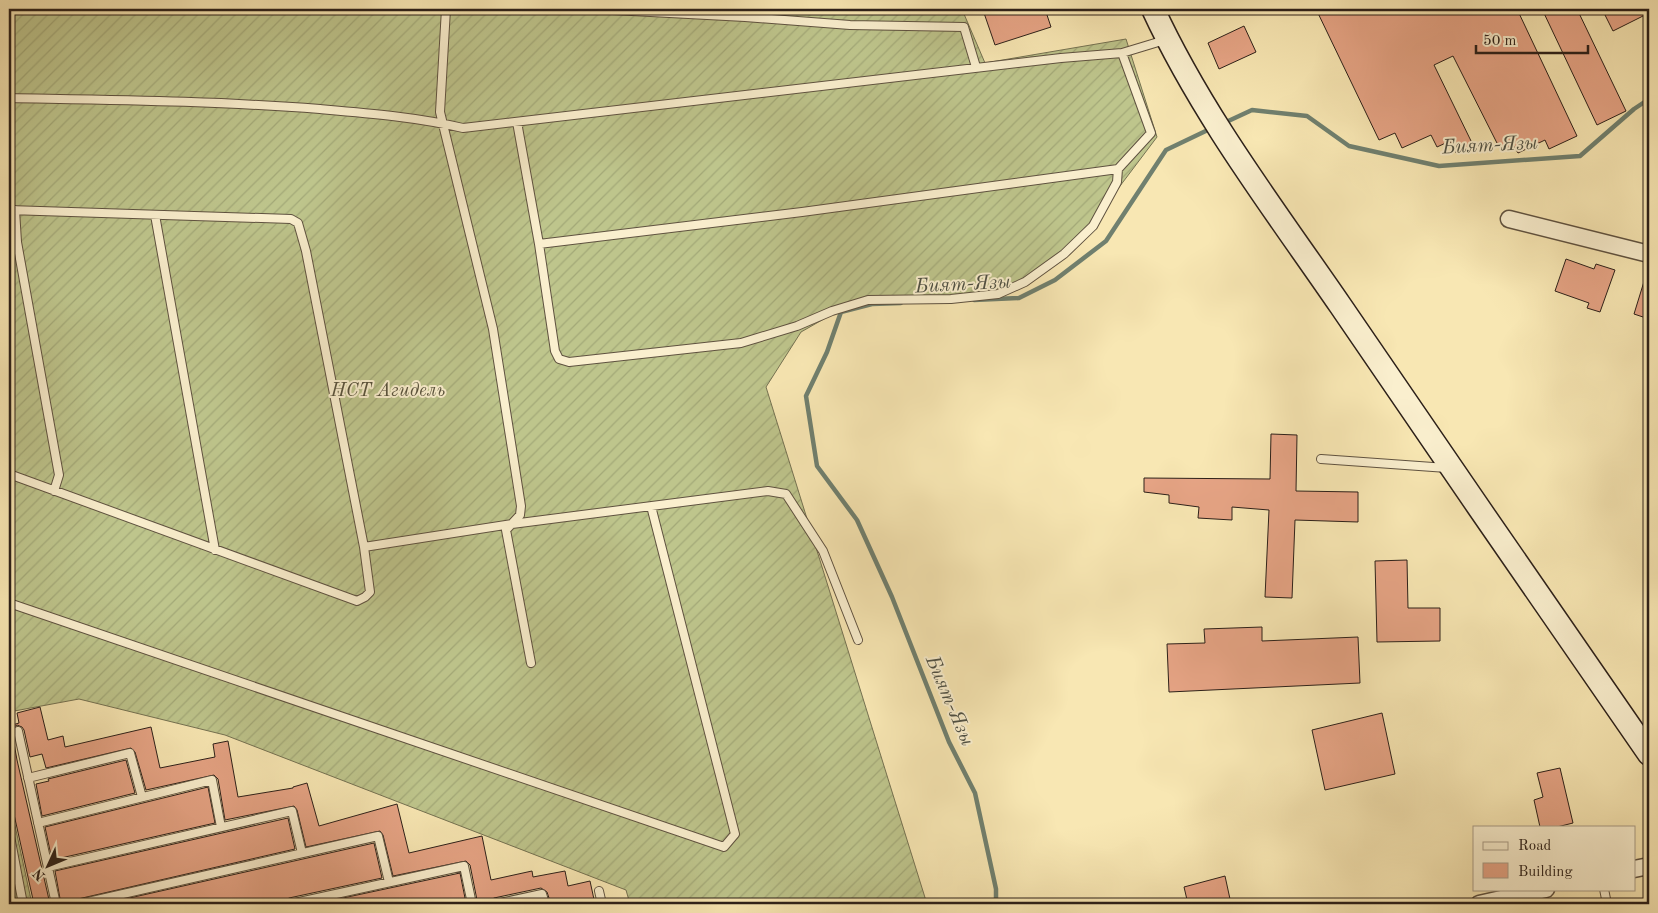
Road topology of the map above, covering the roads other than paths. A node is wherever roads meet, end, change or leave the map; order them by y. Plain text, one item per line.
1 (446, 9) edge
2 (594, 9) edge
3 (1153, 9) edge
4 (1167, 39) junction
5 (1122, 53) junction
6 (976, 68) junction
7 (9, 98) edge
8 (517, 122) junction
9 (444, 123) junction
10 (1118, 169) junction
11 (12, 210) edge
12 (156, 215) junction
13 (1509, 219) dead end
14 (539, 244) junction
15 (1649, 254) edge
16 (1321, 459) dead end
17 (1451, 468) junction
18 (9, 474) edge
19 (54, 491) junction
20 (651, 506) junction
21 (512, 524) junction
22 (364, 547) junction
23 (215, 550) junction
24 (9, 602) edge
25 (858, 640) dead end
26 (531, 663) dead end
27 (18, 731) dead end
28 (1649, 754) edge
29 (28, 778) junction
30 (142, 797) junction
31 (38, 823) junction
32 (222, 827) junction
33 (9, 831) edge
34 (302, 853) junction
35 (1649, 866) edge
36 (48, 867) junction
37 (1636, 869) edge
38 (389, 882) junction
39 (1543, 890) edge
40 (1604, 890) edge
41 (599, 891) dead end
42 (1507, 901) edge
43 (23, 904) edge
44 (56, 904) edge
45 (79, 904) edge
46 (290, 904) edge
47 (472, 904) edge
48 (495, 904) edge
49 (545, 904) edge
50 (602, 904) edge
51 (1479, 904) edge
52 (1607, 904) edge

1 - 9 lane
2 - 6 lane
3 - 4 main road
4 - 5 lane
4 - 17 main road
5 - 6 lane
5 - 10 lane
6 - 8 lane
7 - 9 lane
8 - 9 lane
8 - 14 lane
9 - 21 lane
10 - 14 lane
10 - 14 lane
11 - 12 lane
11 - 19 lane
12 - 22 lane
12 - 23 lane
13 - 15 street
16 - 17 lane
17 - 28 main road
18 - 19 lane
19 - 23 lane
20 - 21 lane
20 - 24 lane
20 - 25 lane
21 - 22 lane
21 - 26 lane
22 - 23 lane
27 - 29 lane
29 - 30 lane
29 - 31 lane
30 - 31 lane
30 - 32 lane
31 - 36 lane
32 - 34 lane
32 - 36 lane
33 - 43 lane
34 - 38 lane
34 - 45 lane
35 - 37 street
36 - 44 lane
38 - 46 lane
38 - 47 lane
39 - 42 street
40 - 52 lane
41 - 50 lane
42 - 51 street
48 - 49 lane

